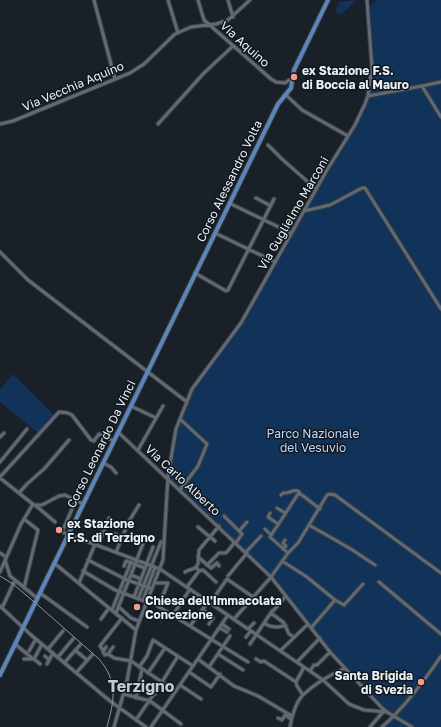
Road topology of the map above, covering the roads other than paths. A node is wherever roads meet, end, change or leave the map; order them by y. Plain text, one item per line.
1 (94, 0) edge
2 (168, 0) edge
3 (198, 0) edge
4 (228, 0) edge
5 (250, 0) edge
6 (328, 0) edge
7 (367, 0) edge
8 (233, 17) junction
9 (209, 24) junction
10 (178, 33) junction
11 (233, 46) junction
12 (292, 78) junction
13 (115, 79) junction
14 (441, 82) edge
15 (422, 86) junction
16 (286, 94) junction
17 (368, 96) junction
18 (441, 117) edge
19 (0, 124) edge
20 (158, 124) dead end
21 (348, 136) junction
22 (268, 145) dead end
23 (316, 189) junction
24 (256, 198) dead end
25 (274, 199) dead end
26 (229, 203) junction
27 (271, 206) junction
28 (304, 211) junction
29 (264, 220) junction
30 (215, 233) junction
31 (291, 233) junction
32 (249, 250) junction
33 (0, 252) edge
34 (275, 262) junction
35 (195, 273) junction
36 (441, 309) edge
37 (147, 372) junction
38 (187, 402) junction
39 (131, 406) junction
40 (163, 406) dead end
41 (156, 418) junction
42 (180, 419) junction
43 (27, 429) dead end
44 (118, 432) junction
45 (4, 433) dead end
46 (0, 437) edge
47 (69, 440) dead end
48 (114, 441) junction
49 (138, 450) junction
50 (0, 462) edge
51 (103, 463) junction
52 (116, 473) dead end
53 (0, 477) edge
54 (168, 478) junction
55 (180, 490) junction
56 (19, 493) junction
57 (300, 494) junction
58 (281, 495) dead end
59 (76, 500) junction
60 (83, 504) junction
61 (34, 505) junction
62 (139, 505) dead end
63 (277, 508) dead end
64 (320, 509) junction
65 (270, 513) dead end
66 (285, 513) junction
67 (224, 516) dead end
68 (109, 518) dead end
69 (24, 519) junction
70 (55, 522) dead end
71 (248, 522) dead end
72 (279, 523) junction
73 (284, 525) dead end
74 (309, 525) junction
75 (198, 526) dead end
76 (219, 526) junction
77 (265, 529) dead end
78 (239, 531) junction
79 (69, 534) junction
80 (115, 534) dead end
81 (271, 535) junction
82 (146, 536) dead end
83 (210, 536) junction
84 (261, 536) dead end
85 (123, 537) junction
86 (285, 540) dead end
87 (215, 541) dead end
88 (160, 542) dead end
89 (235, 542) junction
90 (137, 543) dead end
91 (96, 544) junction
92 (153, 547) dead end
93 (283, 549) junction
94 (215, 551) dead end
95 (116, 552) junction
96 (0, 553) edge
97 (246, 553) junction
98 (288, 553) junction
99 (216, 556) junction
100 (198, 557) junction
101 (6, 559) junction
102 (88, 560) junction
103 (137, 560) junction
104 (282, 561) junction
105 (131, 562) junction
106 (54, 563) junction
107 (135, 564) junction
108 (147, 564) junction
109 (151, 565) junction
110 (207, 565) junction
111 (375, 565) dead end
112 (124, 566) dead end
113 (219, 566) dead end
114 (155, 567) junction
115 (196, 567) junction
116 (145, 568) junction
117 (160, 569) junction
118 (83, 571) junction
119 (199, 571) junction
120 (0, 572) edge
121 (185, 572) dead end
122 (441, 573) edge
123 (143, 574) junction
124 (131, 575) junction
125 (147, 576) junction
126 (228, 576) dead end
127 (151, 577) junction
128 (271, 577) junction
129 (124, 579) junction
130 (156, 579) junction
131 (15, 580) junction
132 (129, 580) junction
133 (141, 580) junction
134 (216, 582) dead end
135 (379, 582) dead end
136 (79, 583) junction
137 (154, 583) junction
138 (139, 584) junction
139 (363, 584) dead end
140 (143, 586) junction
141 (24, 588) junction
142 (148, 588) junction
143 (189, 588) junction
144 (152, 589) junction
145 (120, 592) junction
146 (40, 593) junction
147 (124, 593) junction
148 (215, 596) dead end
149 (286, 596) junction
150 (134, 597) junction
151 (253, 597) junction
152 (37, 598) junction
153 (138, 599) junction
154 (142, 600) junction
155 (335, 600) junction
156 (147, 601) junction
157 (159, 601) dead end
158 (208, 602) junction
159 (1, 607) edge
160 (118, 607) junction
161 (111, 609) junction
162 (203, 609) junction
163 (212, 612) dead end
164 (272, 612) junction
165 (116, 613) junction
166 (173, 615) junction
167 (228, 615) junction
168 (209, 616) junction
169 (122, 618) junction
170 (101, 619) dead end
171 (234, 620) junction
172 (139, 621) junction
173 (254, 623) dead end
174 (264, 623) junction
175 (209, 624) dead end
176 (308, 624) junction
177 (190, 626) junction
178 (221, 626) junction
179 (286, 626) junction
180 (87, 627) dead end
181 (23, 628) junction
182 (311, 628) junction
183 (136, 630) junction
184 (249, 630) junction
185 (63, 631) dead end
186 (228, 631) dead end
187 (256, 634) junction
188 (441, 634) edge
189 (230, 636) dead end
190 (246, 637) dead end
191 (294, 637) junction
192 (320, 638) junction
193 (36, 639) junction
194 (73, 639) dead end
195 (212, 640) junction
196 (95, 643) dead end
197 (15, 644) junction
198 (42, 644) junction
199 (250, 644) dead end
200 (80, 645) dead end
201 (100, 646) junction
202 (113, 647) dead end
203 (223, 647) junction
204 (165, 648) junction
205 (48, 649) junction
206 (75, 650) junction
207 (29, 651) dead end
208 (280, 651) junction
209 (330, 652) junction
210 (53, 653) junction
211 (108, 654) junction
212 (218, 654) junction
213 (92, 655) dead end
214 (45, 656) dead end
215 (178, 656) junction
216 (441, 656) edge
217 (58, 657) junction
218 (24, 659) dead end
219 (34, 659) junction
220 (198, 659) junction
221 (256, 659) dead end
222 (49, 660) junction
223 (87, 660) junction
224 (131, 661) junction
225 (64, 662) junction
226 (248, 662) dead end
227 (297, 662) junction
228 (40, 664) dead end
229 (47, 664) dead end
230 (193, 666) junction
231 (209, 667) junction
232 (304, 667) junction
233 (141, 668) junction
234 (345, 668) junction
235 (243, 670) dead end
236 (310, 671) junction
237 (76, 672) junction
238 (189, 672) junction
239 (148, 673) junction
240 (220, 674) junction
241 (0, 675) edge
242 (323, 680) junction
243 (162, 682) junction
244 (296, 682) junction
245 (140, 684) junction
246 (180, 685) junction
247 (175, 691) junction
248 (124, 694) junction
249 (155, 694) junction
250 (303, 695) junction
251 (136, 698) junction
252 (201, 699) dead end
253 (150, 702) junction
254 (120, 708) junction
255 (162, 710) junction
256 (382, 712) junction
257 (387, 712) junction
258 (394, 716) junction
259 (278, 718) dead end
260 (292, 718) junction
261 (136, 720) junction
262 (181, 724) dead end
263 (114, 727) edge
264 (146, 727) edge
265 (151, 727) edge
266 (290, 727) edge
267 (370, 727) edge
268 (382, 727) edge
269 (412, 727) edge

1 - 13 street
2 - 10 street
3 - 9 street, Via Aquino
4 - 8 street
5 - 8 street, Via Vecchia Aquino
6 - 12 main road, Corso Alessandro Volta
7 - 17 street, Via Guglielmo Marconi
8 - 9 street, Via Vecchia Aquino
9 - 10 street, Via Vecchia Aquino
9 - 11 street, Via Aquino
10 - 13 street, Via Vecchia Aquino
11 - 12 street, Via Aquino
11 - 20 street
12 - 16 main road, Corso Alessandro Volta
13 - 19 street, Via Vecchia Aquino
14 - 15 street
15 - 17 street
15 - 18 street
16 - 21 street
16 - 26 main road, Corso Alessandro Volta
17 - 21 street, Via Guglielmo Marconi
21 - 23 street, Via Guglielmo Marconi
22 - 23 street
23 - 28 street, Via Guglielmo Marconi
24 - 27 street
25 - 27 street
26 - 29 street
26 - 30 main road, Corso Alessandro Volta
27 - 29 street
28 - 31 street, Via Guglielmo Marconi
28 - 36 street
29 - 31 street
29 - 32 street
30 - 32 street
30 - 35 main road, Corso Alessandro Volta
31 - 34 street, Via Guglielmo Marconi
32 - 34 street
32 - 35 street
33 - 37 street
34 - 38 street, Via Guglielmo Marconi
35 - 37 main road, Corso Alessandro Volta
37 - 38 street
37 - 39 main road, Corso Leonardo Da Vinci
38 - 42 street, Via Guglielmo Marconi
39 - 41 street
39 - 44 main road, Corso Leonardo Da Vinci
40 - 41 street
41 - 49 street
42 - 54 street, Via Guglielmo Marconi
42 - 55 street
43 - 50 street
44 - 48 main road, Corso Leonardo Da Vinci
44 - 49 street, Via Carlo Alberto
45 - 46 street
47 - 56 street
48 - 51 main road, Corso Leonardo Da Vinci
48 - 53 street
49 - 54 street, Via Carlo Alberto
51 - 52 street
51 - 60 main road, Corso Leonardo Da Vinci
53 - 56 street
54 - 55 street, Via Carlo Alberto
54 - 117 street, Via Guglielmo Marconi
55 - 76 street, Via Carlo Alberto
56 - 61 street
57 - 58 street
57 - 64 street
57 - 66 street
59 - 60 street
59 - 61 street
59 - 79 street
60 - 79 main road, Corso Leonardo Da Vinci
61 - 69 street
61 - 70 street
62 - 85 street
63 - 66 street
64 - 74 street
64 - 122 street
65 - 72 street
66 - 72 street
67 - 78 street, Via Carlo Alberto
68 - 91 street
69 - 101 street
69 - 141 street
71 - 78 street
72 - 73 street
72 - 81 street
74 - 98 street
74 - 111 street
75 - 83 street
76 - 83 street
76 - 89 street, Via Carlo Alberto
77 - 81 street
78 - 89 street
79 - 91 street
79 - 106 main road, Corso Leonardo Da Vinci
80 - 85 street
81 - 93 street
82 - 103 street
83 - 87 street
83 - 100 street
84 - 97 street
85 - 90 street
85 - 95 street
86 - 93 street
88 - 109 street
89 - 97 street, Via Carlo Alberto
89 - 99 street
91 - 95 street
91 - 102 street
92 - 108 street
93 - 98 street
94 - 99 street
95 - 103 street
96 - 101 street
97 - 126 street
97 - 128 street, Via Carlo Alberto
98 - 104 street
99 - 110 street
100 - 110 street
100 - 115 street
101 - 120 street
101 - 131 street
102 - 118 street
102 - 129 street
103 - 107 street
103 - 108 street
104 - 128 street
104 - 155 street
105 - 107 street
105 - 112 street
105 - 129 street
106 - 136 street
106 - 146 main road, Corso Leonardo Da Vinci
107 - 116 street
107 - 124 street
108 - 109 street
108 - 116 street
109 - 114 street
109 - 125 street
110 - 113 street
114 - 117 street
114 - 127 street
115 - 119 street
115 - 121 street
116 - 123 street
117 - 130 street, Via Guglielmo Marconi
117 - 143 street
118 - 136 street
118 - 145 street
119 - 134 street
119 - 143 street
123 - 125 street
123 - 133 street
124 - 132 street
124 - 133 street
125 - 127 street
125 - 140 street
127 - 130 street
127 - 142 street
128 - 149 street, Via Carlo Alberto
128 - 151 street
129 - 132 street
129 - 145 street
130 - 137 street, Via Guglielmo Marconi
131 - 141 street
131 - 159 street
132 - 138 street
132 - 147 street
133 - 138 street
135 - 188 street
136 - 161 street
137 - 144 street, Via Guglielmo Marconi
137 - 157 street
138 - 140 street
138 - 150 street
139 - 155 street
140 - 142 street
140 - 153 street
141 - 152 street
142 - 144 street
142 - 154 street
143 - 158 street
143 - 166 street
144 - 156 street, Via Guglielmo Marconi
145 - 147 street
145 - 161 street
146 - 152 main road, Corso Leonardo Da Vinci
146 - 180 street
147 - 150 street
147 - 160 street
148 - 151 street
149 - 164 street
149 - 176 street, Via Carlo Alberto
150 - 153 street
151 - 171 street
152 - 181 main road, Corso Leonardo Da Vinci
153 - 154 street
154 - 156 street
155 - 182 street
156 - 166 street
156 - 172 street, Via Guglielmo Marconi
158 - 162 street
158 - 167 street
159 - 181 street
160 - 165 street
160 - 172 street
161 - 165 street
161 - 170 street
162 - 168 street
162 - 177 street
163 - 168 street
164 - 174 street
164 - 179 street
165 - 169 street
166 - 177 street
167 - 171 street
167 - 178 street
168 - 175 street
169 - 183 street
169 - 201 street
171 - 184 street
172 - 183 street, Via Guglielmo Marconi
173 - 184 street
174 - 179 street
174 - 187 street
176 - 182 street, Via Carlo Alberto
176 - 191 street
177 - 195 street
178 - 186 street
178 - 195 street
179 - 191 street
181 - 193 street
181 - 197 main road, Corso Leonardo Da Vinci
182 - 192 street, Via Carlo Alberto
183 - 224 street, Via Guglielmo Marconi
184 - 187 street
184 - 190 street
185 - 205 street
187 - 199 street
187 - 208 street
189 - 203 street
191 - 208 street
192 - 209 street, Via Carlo Alberto
192 - 227 street
193 - 198 street
193 - 207 street
194 - 217 street
195 - 203 street
195 - 220 street
196 - 201 street
197 - 219 street
197 - 241 main road, Corso Leonardo Da Vinci
198 - 205 street
198 - 219 street
200 - 206 street
201 - 211 street
202 - 211 street
203 - 212 street
203 - 226 street
204 - 215 street
204 - 233 street
204 - 239 street
205 - 210 street
206 - 223 street
206 - 225 street
208 - 227 street
209 - 234 street, Via Carlo Alberto
209 - 236 street
210 - 217 street
210 - 222 street
211 - 224 street
212 - 231 street
212 - 235 street
213 - 223 street
214 - 222 street
215 - 230 street
215 - 243 street
216 - 258 street
217 - 225 street
218 - 219 street
219 - 228 street
220 - 230 street
220 - 231 street
221 - 244 street
222 - 229 street
223 - 237 street
224 - 233 street
224 - 248 street, Via Guglielmo Marconi
225 - 237 street
227 - 232 street
230 - 238 street
231 - 240 street
232 - 236 street
232 - 244 street
233 - 239 street
233 - 245 street
234 - 242 street
234 - 257 street, Via Carlo Alberto
236 - 242 street
237 - 254 street
238 - 240 street
238 - 246 street
239 - 243 street
240 - 260 street
242 - 250 street
242 - 256 street
243 - 247 street
243 - 249 street
244 - 250 street
245 - 249 street
245 - 251 street
246 - 247 street
246 - 252 street
247 - 255 street
248 - 251 street
248 - 254 street, Via Guglielmo Marconi
249 - 253 street
250 - 260 street
251 - 253 street
253 - 255 street
253 - 261 street
254 - 261 street
254 - 263 street, Via Guglielmo Marconi
255 - 262 street
255 - 265 street
256 - 257 street
256 - 267 street
257 - 258 street
258 - 268 street
258 - 269 street
259 - 260 street
260 - 266 street
261 - 264 street

